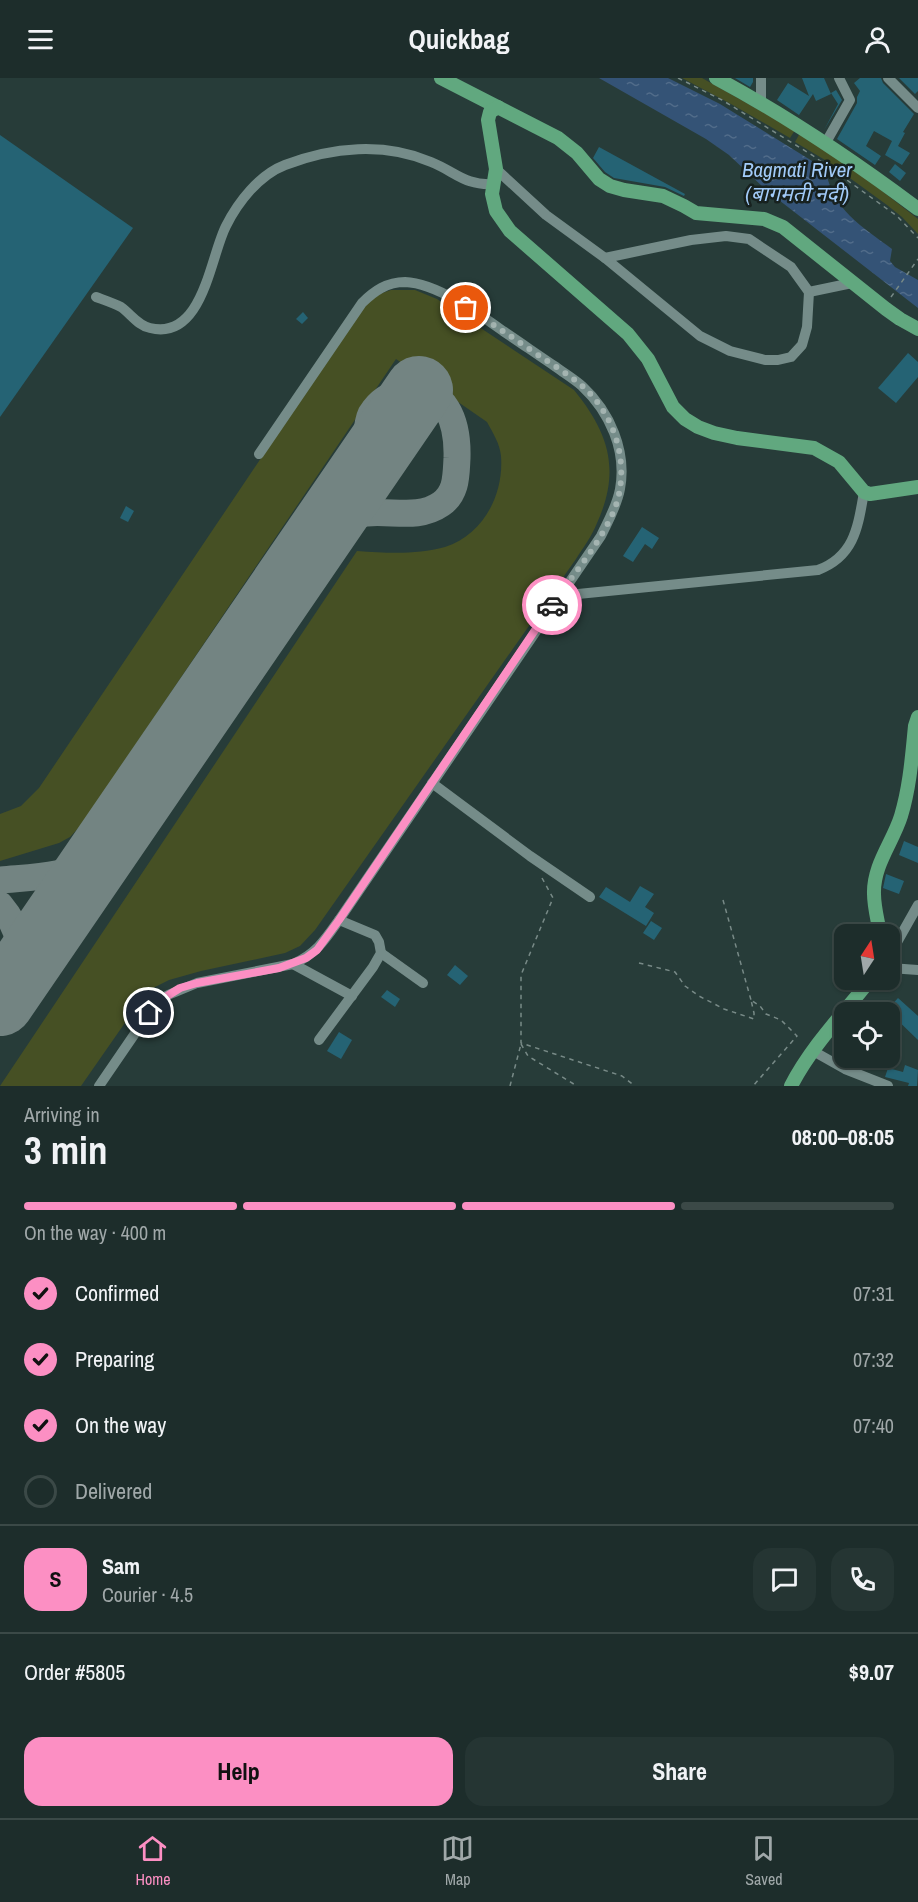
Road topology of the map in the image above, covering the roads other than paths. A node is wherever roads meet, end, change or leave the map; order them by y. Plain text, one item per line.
1 (441, 78) edge
2 (716, 78) edge
3 (761, 78) edge
4 (839, 78) edge
5 (888, 78) edge
6 (761, 103) junction
7 (498, 107) junction
8 (918, 108) edge
9 (825, 144) junction
10 (496, 169) junction
11 (494, 184) junction
12 (918, 209) edge
13 (605, 258) junction
14 (852, 283) junction
15 (809, 292) junction
16 (96, 297) dead end
17 (918, 329) edge
18 (259, 454) dead end
19 (918, 487) edge
20 (864, 492) junction
21 (558, 596) junction
22 (918, 717) edge
23 (916, 745) edge
24 (432, 783) junction
25 (590, 897) dead end
26 (918, 905) edge
27 (339, 920) junction
28 (879, 924) edge
29 (900, 937) edge
30 (381, 952) junction
31 (293, 964) junction
32 (900, 969) edge
33 (918, 970) edge
34 (423, 983) dead end
35 (862, 990) edge
36 (352, 996) junction
37 (320, 1040) dead end
38 (813, 1051) junction
39 (99, 1086) edge
40 (791, 1086) edge
41 (888, 1086) edge

1 - 7 main road
2 - 6 main road
3 - 6 street
4 - 9 street
5 - 8 street
6 - 9 main road
7 - 10 main road
7 - 14 main road
9 - 12 main road
10 - 11 main road
10 - 13 street
11 - 16 street
11 - 20 main road
13 - 15 street
13 - 15 street
14 - 15 street
14 - 17 main road
18 - 21 street
19 - 20 main road
20 - 21 street
21 - 24 street
22 - 23 main road
23 - 28 main road
24 - 25 street
24 - 27 street
26 - 29 street
27 - 30 street
27 - 31 street
30 - 34 street
30 - 36 street
31 - 36 street
31 - 39 street
32 - 33 street
35 - 38 main road
36 - 37 street
38 - 40 main road
38 - 41 street

